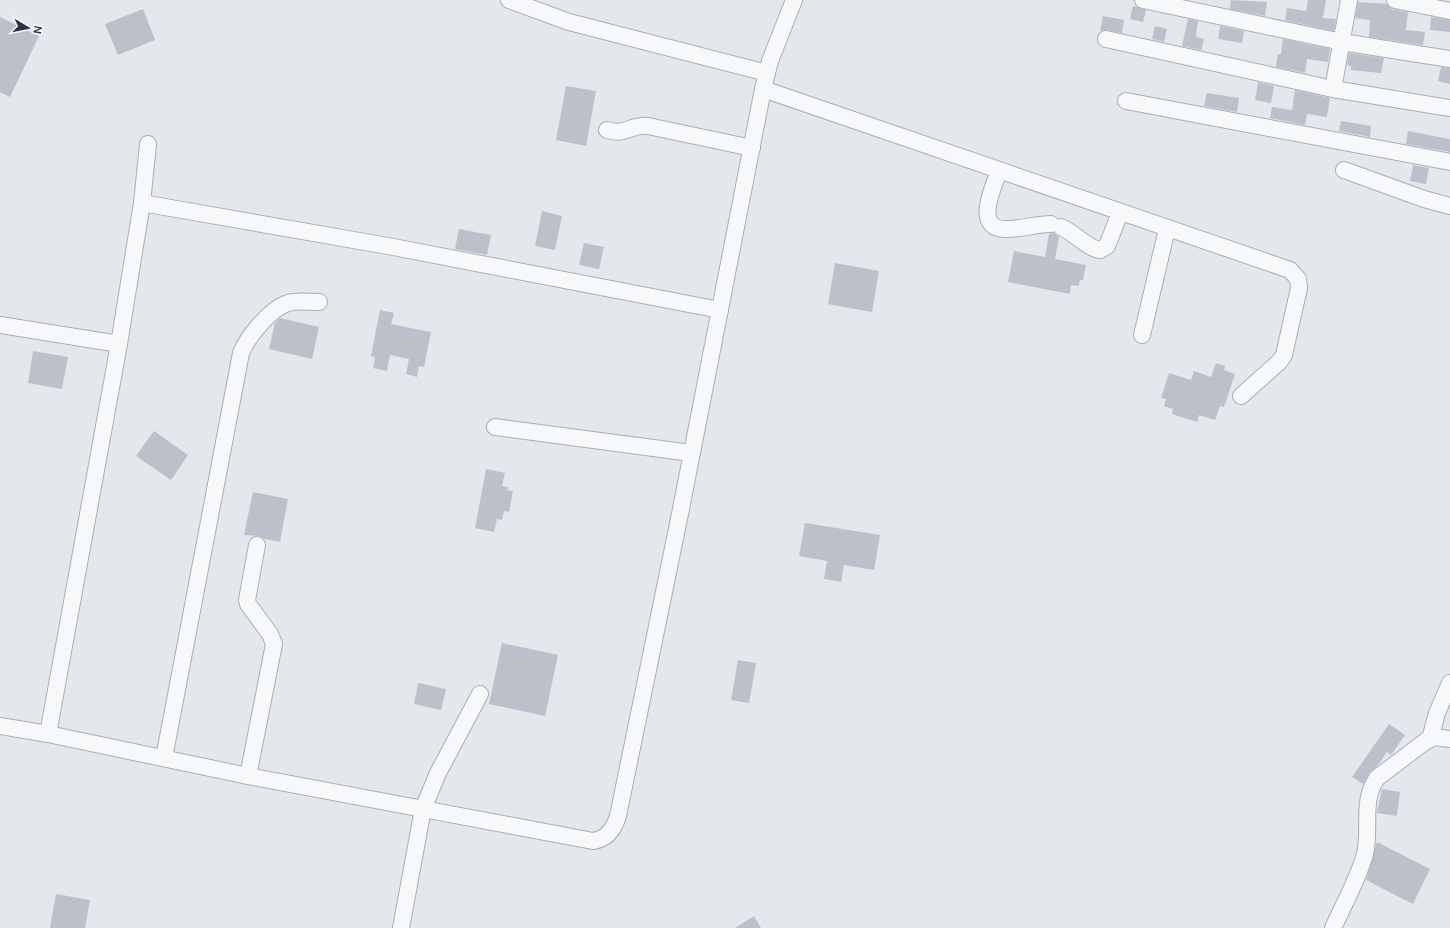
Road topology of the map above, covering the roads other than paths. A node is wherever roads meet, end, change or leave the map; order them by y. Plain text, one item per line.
1 (509, 0) edge
2 (794, 0) edge
3 (1143, 0) edge
4 (1349, 0) edge
5 (1395, 0) edge
6 (1450, 11) edge
7 (1106, 39) dead end
8 (1342, 42) junction
9 (1450, 60) edge
10 (767, 73) junction
11 (763, 89) junction
12 (1333, 89) junction
13 (1126, 101) dead end
14 (1450, 108) edge
15 (607, 130) dead end
16 (148, 144) dead end
17 (752, 148) junction
18 (1450, 162) edge
19 (1344, 170) dead end
20 (999, 171) junction
21 (142, 203) junction
22 (1450, 206) edge
23 (1120, 213) junction
24 (1167, 229) junction
25 (319, 302) dead end
26 (720, 310) junction
27 (0, 325) edge
28 (1142, 335) dead end
29 (119, 344) junction
30 (1242, 396) dead end
31 (495, 427) dead end
32 (691, 452) junction
33 (257, 545) dead end
34 (1450, 684) edge
35 (480, 694) dead end
36 (0, 726) edge
37 (48, 734) junction
38 (1450, 738) edge
39 (1430, 739) junction
40 (164, 758) junction
41 (248, 776) junction
42 (423, 809) junction
43 (401, 928) edge
44 (1333, 928) edge

1 - 10 street
2 - 10 street
3 - 8 street
4 - 8 street
5 - 6 street
7 - 12 street
8 - 9 street
8 - 12 street
10 - 11 street
11 - 17 street
11 - 20 street
12 - 14 street
13 - 18 street
15 - 17 street
16 - 21 street
17 - 26 street
19 - 22 street
20 - 23 street
20 - 23 street
21 - 26 street
21 - 29 street
23 - 24 street
24 - 28 street
24 - 30 street
25 - 40 street
26 - 32 street
27 - 29 street
29 - 37 street
31 - 32 street
32 - 42 street
33 - 41 street
34 - 39 street
35 - 42 street
36 - 37 street
37 - 40 street
38 - 39 street
39 - 44 street
40 - 41 street
41 - 42 street
42 - 43 street

